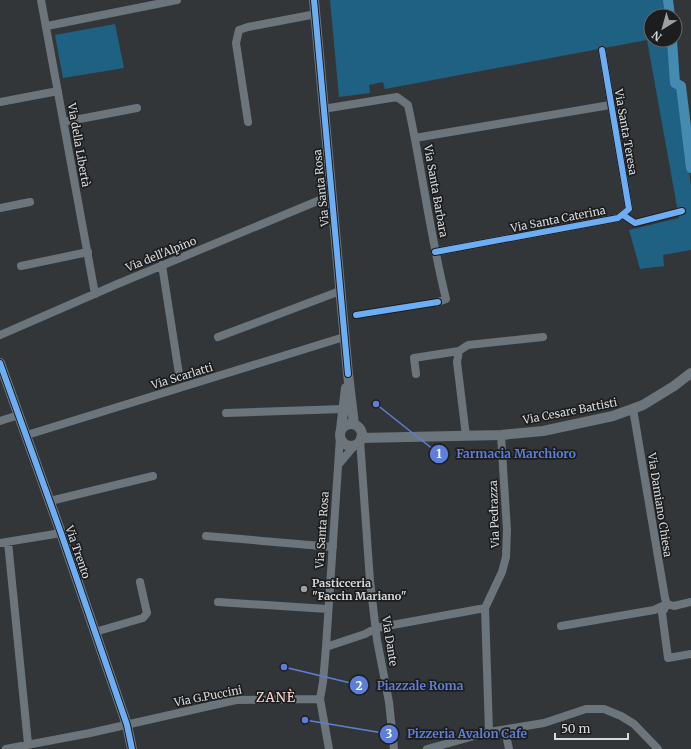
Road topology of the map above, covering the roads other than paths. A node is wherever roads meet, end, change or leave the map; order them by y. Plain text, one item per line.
1 (41, 0) edge
2 (177, 0) edge
3 (314, 0) edge
4 (316, 14) junction
5 (46, 26) junction
6 (602, 50) dead end
7 (58, 91) junction
8 (0, 102) edge
9 (610, 105) junction
10 (137, 108) dead end
11 (323, 109) junction
12 (64, 122) junction
13 (248, 122) dead end
14 (415, 138) junction
15 (332, 195) junction
16 (30, 202) dead end
17 (0, 208) edge
18 (623, 215) joint
19 (88, 252) junction
20 (435, 252) junction
21 (162, 265) junction
22 (21, 266) dead end
23 (340, 291) junction
24 (95, 294) junction
25 (438, 302) dead end
26 (0, 335) edge
27 (218, 337) dead end
28 (344, 337) junction
29 (544, 337) dead end
30 (458, 351) junction
31 (0, 363) edge
32 (691, 373) edge
33 (179, 374) dead end
34 (348, 374) junction
35 (416, 374) dead end
36 (343, 409) junction
37 (633, 409) junction
38 (226, 413) dead end
39 (19, 416) junction
40 (0, 420) edge
41 (354, 424) junction
42 (341, 433) junction
43 (27, 435) junction
44 (501, 435) junction
45 (466, 436) junction
46 (359, 439) junction
47 (339, 464) junction
48 (153, 476) dead end
49 (50, 501) junction
50 (61, 533) junction
51 (206, 536) dead end
52 (4, 542) edge
53 (333, 547) junction
54 (140, 582) dead end
55 (218, 602) dead end
56 (691, 602) edge
57 (667, 604) junction
58 (484, 608) junction
59 (328, 609) junction
60 (561, 626) dead end
61 (376, 628) junction
62 (95, 632) junction
63 (326, 647) junction
64 (691, 654) edge
65 (320, 699) junction
66 (127, 725) junction
67 (505, 730) junction
68 (489, 732) junction
69 (28, 744) junction
70 (6, 749) edge
71 (132, 749) edge
72 (329, 749) edge
73 (394, 749) edge
74 (427, 749) edge
75 (509, 749) edge
76 (658, 749) edge

1 - 5 street, Via della Libertà
2 - 5 street
3 - 4 street, Via Santa Rosa
4 - 11 street, Via Santa Rosa
4 - 13 street
5 - 7 street, Via della Libertà
6 - 9 street, Via Santa Teresa
7 - 8 street
7 - 12 street, Via della Libertà
9 - 14 street, Via Santa Teresa
9 - 18 street, Via Santa Teresa
10 - 12 street
11 - 14 street
11 - 15 street, Via Santa Rosa
12 - 19 street, Via della Libertà
14 - 20 street, Via Santa Barbara
15 - 21 street, Via dell'Alpino
15 - 23 street, Via Santa Rosa
16 - 17 street
18 - 20 street, Via Santa Caterina
19 - 22 street
19 - 24 street, Via della Libertà
20 - 25 street, Via Santa Barbara
21 - 24 street, Via dell'Alpino
21 - 33 street
23 - 27 street
23 - 28 street, Via Santa Rosa
24 - 26 street, Via dell'Alpino
28 - 34 street, Via Santa Rosa
28 - 43 street, Via Scarlatti
29 - 30 street
30 - 35 street
30 - 45 street
31 - 39 street, Via Trento
32 - 37 street, Via Cesare Battisti
34 - 36 street, Via Santa Rosa
34 - 41 street, Via Santa Rosa
36 - 38 street
36 - 42 street, Via Santa Rosa
37 - 44 street, Via Cesare Battisti
37 - 57 street, Via Damiano Chiesa
39 - 40 street
39 - 43 street, Via Trento
41 - 42 street
41 - 46 street
42 - 46 street
42 - 47 street, Via Santa Rosa
43 - 49 street, Via Trento
44 - 45 street, Via Cesare Battisti
44 - 58 street, Via Pedrazza
45 - 46 street, Via Cesare Battisti
46 - 47 street
46 - 61 street, Via Dante
47 - 53 street, Via Santa Rosa
48 - 49 street
49 - 50 street, Via Trento
50 - 52 street
50 - 62 street, Via Trento
51 - 53 street
52 - 69 street
53 - 59 street, Via Santa Rosa
54 - 62 street
55 - 59 street
56 - 57 street
57 - 60 street
57 - 64 street
58 - 61 street
58 - 68 street, Via Pedrazza
59 - 63 street, Via Santa Rosa
61 - 63 street
61 - 73 street, Via Dante
62 - 66 street, Via Trento
63 - 65 street, Via Santa Rosa
65 - 66 street, Via G.Puccini
65 - 72 street, Via Santa Rosa
66 - 69 street, Via G.Puccini
66 - 71 street, Via Trento
67 - 68 street
67 - 75 street
67 - 76 street
68 - 74 street
69 - 70 street, Via G.Puccini

